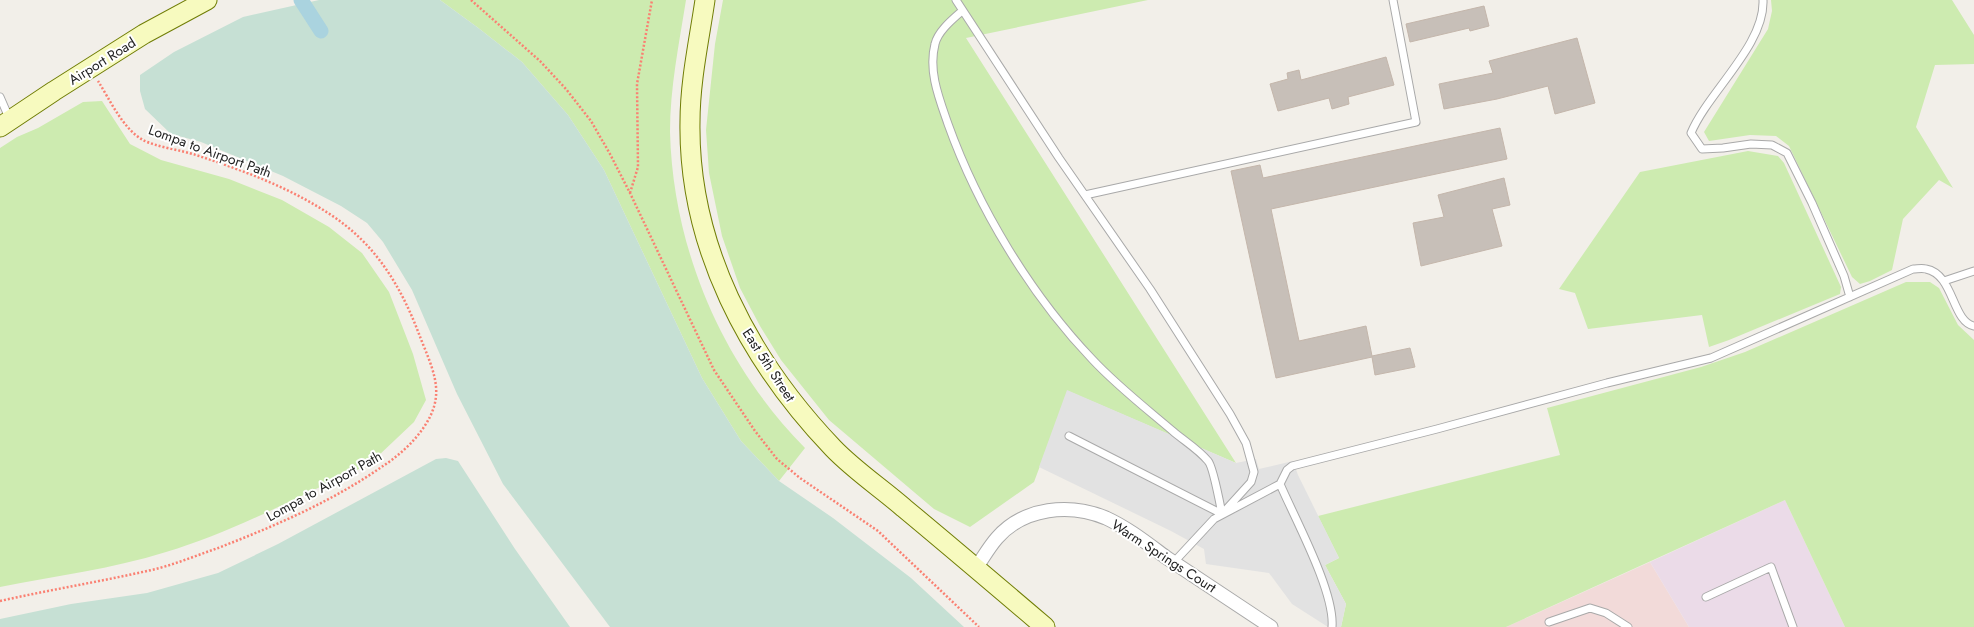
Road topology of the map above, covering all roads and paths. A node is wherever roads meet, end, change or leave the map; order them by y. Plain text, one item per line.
1 (207, 0) edge
2 (471, 0) edge
3 (652, 0) edge
4 (705, 0) edge
5 (956, 0) edge
6 (1393, 0) edge
7 (1763, 0) edge
8 (962, 11) junction
9 (91, 68) junction
10 (0, 97) edge
11 (5, 124) edge
12 (630, 193) junction
13 (1085, 195) junction
14 (1974, 271) edge
15 (1944, 281) junction
16 (1850, 297) junction
17 (1974, 326) edge
18 (1069, 436) dead end
19 (1280, 484) junction
20 (1222, 514) junction
21 (1174, 562) junction
22 (976, 568) junction
23 (1706, 597) dead end
24 (0, 601) edge
25 (1549, 622) dead end
26 (979, 627) edge
27 (1045, 627) edge
28 (1271, 627) edge
29 (1332, 627) edge
30 (1628, 627) edge
31 (1793, 627) edge

1 - 9 main road, Airport Road
2 - 12 path
3 - 12 path
4 - 22 main road, East 5th Street
5 - 8 lane
6 - 13 lane
7 - 16 lane
8 - 13 lane
8 - 20 lane
9 - 11 main road, Airport Road
9 - 24 path, Lompa to Airport Path
10 - 11 lane
12 - 26 path
13 - 20 lane
14 - 15 lane
15 - 16 lane
15 - 17 lane
16 - 19 lane
18 - 20 lane
19 - 20 lane
19 - 29 lane
20 - 21 lane
21 - 22 street, Warm Springs Court
21 - 28 street, Warm Springs Court
22 - 27 main road, East 5th Street
23 - 31 lane
25 - 30 lane

